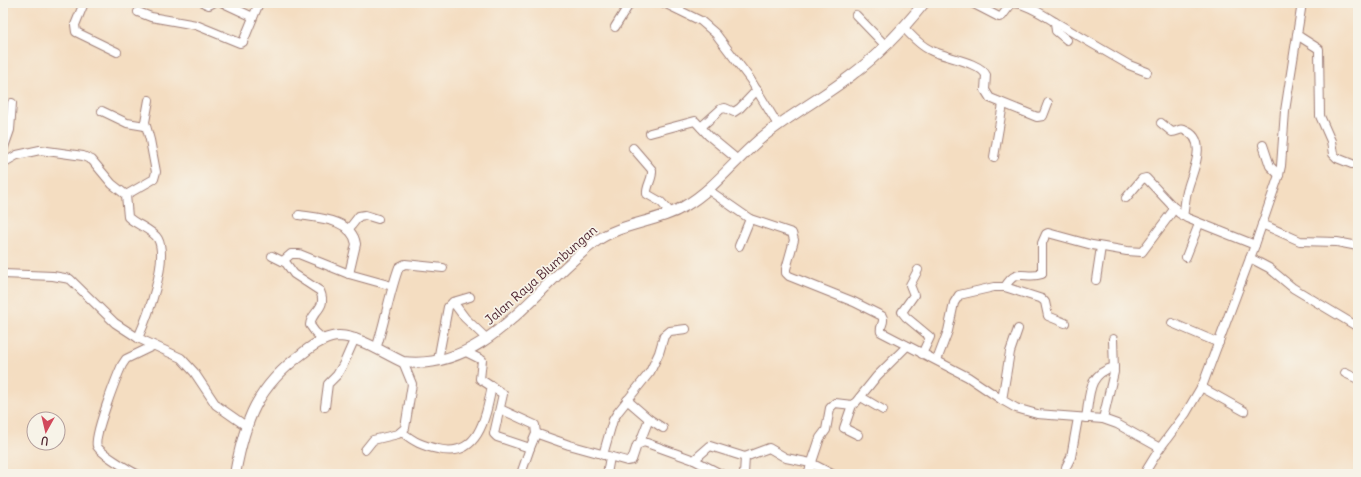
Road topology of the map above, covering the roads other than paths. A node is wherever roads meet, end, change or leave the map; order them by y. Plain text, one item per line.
1 (84, 3) edge
2 (204, 3) edge
3 (213, 3) edge
4 (223, 3) edge
5 (259, 3) edge
6 (630, 3) edge
7 (664, 3) edge
8 (924, 3) edge
9 (972, 3) edge
10 (1302, 3) edge
11 (138, 12) dead end
12 (856, 15) dead end
13 (253, 17) junction
14 (1055, 22) junction
15 (615, 27) dead end
16 (904, 28) junction
17 (1297, 34) junction
18 (1067, 40) dead end
19 (886, 46) junction
20 (117, 52) dead end
21 (1147, 72) dead end
22 (756, 90) junction
23 (149, 100) dead end
24 (12, 103) dead end
25 (1048, 103) dead end
26 (1003, 104) junction
27 (102, 111) dead end
28 (1161, 123) dead end
29 (778, 125) junction
30 (145, 126) junction
31 (701, 127) junction
32 (650, 133) dead end
33 (1263, 145) dead end
34 (633, 148) dead end
35 (3, 150) edge
36 (994, 157) dead end
37 (738, 160) junction
38 (3, 163) edge
39 (1352, 164) dead end
40 (1279, 175) junction
41 (707, 189) junction
42 (126, 194) junction
43 (1126, 198) dead end
44 (1175, 208) junction
45 (671, 213) junction
46 (300, 215) dead end
47 (1183, 216) junction
48 (750, 219) junction
49 (378, 220) dead end
50 (1199, 224) junction
51 (1262, 224) junction
52 (348, 230) junction
53 (1255, 245) junction
54 (739, 246) dead end
55 (1358, 246) edge
56 (1101, 247) junction
57 (272, 256) dead end
58 (1186, 257) dead end
59 (1250, 258) junction
60 (283, 261) junction
61 (443, 268) dead end
62 (918, 270) dead end
63 (3, 274) edge
64 (349, 274) junction
65 (1096, 280) dead end
66 (392, 286) junction
67 (1006, 287) junction
68 (470, 296) dead end
69 (453, 302) junction
70 (1065, 323) dead end
71 (1172, 323) dead end
72 (1358, 327) edge
73 (686, 329) dead end
74 (1018, 329) dead end
75 (138, 338) junction
76 (355, 338) junction
77 (487, 339) junction
78 (1113, 339) dead end
79 (324, 340) junction
80 (1219, 343) junction
81 (153, 346) junction
82 (907, 346) junction
83 (376, 349) junction
84 (466, 352) junction
85 (922, 354) junction
86 (438, 360) junction
87 (937, 360) junction
88 (403, 362) junction
89 (1114, 367) junction
90 (1345, 373) dead end
91 (1358, 379) edge
92 (492, 386) junction
93 (1201, 387) junction
94 (861, 397) junction
95 (627, 400) junction
96 (1002, 400) junction
97 (852, 405) junction
98 (325, 407) dead end
99 (500, 409) junction
100 (883, 410) dead end
101 (1244, 411) dead end
102 (1082, 418) junction
103 (649, 419) junction
104 (1103, 419) junction
105 (246, 426) junction
106 (663, 428) dead end
107 (402, 432) junction
108 (536, 434) junction
109 (858, 435) dead end
110 (640, 442) junction
111 (530, 448) junction
112 (1160, 448) junction
113 (365, 450) dead end
114 (606, 456) junction
115 (745, 457) junction
116 (694, 460) junction
117 (811, 463) junction
118 (1066, 467) dead end
119 (137, 474) edge
120 (235, 474) edge
121 (521, 474) edge
122 (607, 474) edge
123 (721, 474) edge
124 (744, 474) edge
125 (808, 474) edge
126 (832, 474) edge
127 (1144, 474) edge

1 - 20 street
2 - 3 street
4 - 13 street
5 - 13 street
6 - 15 street
7 - 22 street
8 - 16 main road, Jalan Raya Blumbungan
9 - 14 street
10 - 17 street
11 - 13 street
12 - 19 street
14 - 18 street
14 - 21 street
16 - 19 main road, Jalan Raya Blumbungan
16 - 26 street
17 - 39 street
17 - 40 street
19 - 29 main road, Jalan Raya Blumbungan
22 - 29 street
22 - 31 street
23 - 30 street
24 - 35 street
25 - 26 street
26 - 36 street
27 - 30 street
28 - 47 street
29 - 37 main road, Jalan Raya Blumbungan
30 - 42 street
31 - 32 street
31 - 37 street
33 - 40 street
34 - 45 street
37 - 41 main road, Jalan Raya Blumbungan
38 - 42 street
40 - 51 street
41 - 45 main road, Jalan Raya Blumbungan
41 - 48 street
42 - 75 street
43 - 44 street
44 - 47 street
44 - 56 street
45 - 77 main road, Jalan Raya Blumbungan
46 - 52 street
47 - 50 street
48 - 54 street
48 - 82 street
49 - 52 street
50 - 53 street
50 - 58 street
51 - 53 street
51 - 55 street
52 - 64 street
53 - 59 street
56 - 65 street
56 - 67 street
57 - 60 street
59 - 72 street
59 - 80 street
60 - 64 street
60 - 79 street
61 - 66 street
62 - 85 street
63 - 75 street
64 - 66 street
66 - 83 street
67 - 70 street
67 - 87 street
68 - 69 street
69 - 77 street
69 - 86 street
71 - 80 street
73 - 95 street
74 - 96 street
75 - 81 street
76 - 79 main road, Jalan Raya Blumbungan
76 - 83 main road, Jalan Raya Blumbungan
76 - 98 street
77 - 84 main road, Jalan Raya Blumbungan
78 - 89 street
79 - 105 main road, Jalan Raya Blumbungan
80 - 93 street
81 - 105 street
81 - 119 street
82 - 85 street
82 - 94 street
83 - 88 main road, Jalan Raya Blumbungan
84 - 86 main road, Jalan Raya Blumbungan
84 - 92 street
85 - 87 street
86 - 88 main road, Jalan Raya Blumbungan
87 - 96 street
88 - 107 street
89 - 102 street
89 - 104 street
90 - 91 street
92 - 99 street
92 - 107 street
93 - 101 street
93 - 112 street
94 - 97 street
94 - 100 street
95 - 103 street
95 - 114 street
96 - 102 street
97 - 109 street
97 - 117 street
99 - 108 street
99 - 111 street
102 - 104 street
102 - 118 street
103 - 106 street
103 - 110 street
104 - 112 street
105 - 120 main road, Jalan Raya Blumbungan
107 - 113 street
108 - 111 street
108 - 114 street
110 - 114 street
110 - 116 street
111 - 121 street
112 - 127 street
114 - 122 street
115 - 116 street
115 - 117 street
115 - 124 street
116 - 123 street
117 - 125 street
117 - 126 street

